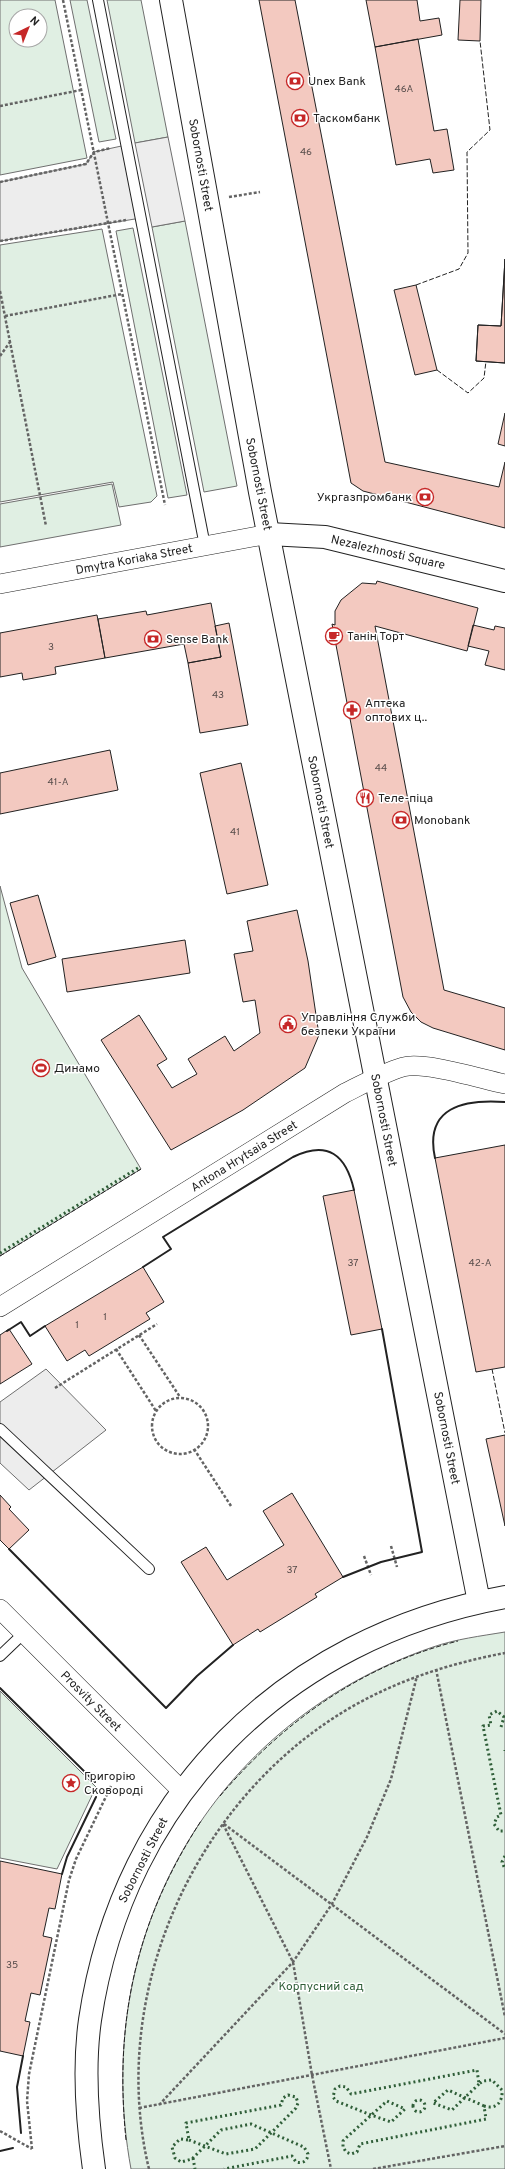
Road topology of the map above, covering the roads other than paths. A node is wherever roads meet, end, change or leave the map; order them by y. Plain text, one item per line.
1 (98, 0) edge
2 (172, 0) edge
3 (269, 534) junction
4 (205, 546) junction
5 (505, 581) edge
6 (0, 584) edge
7 (376, 1078) junction
8 (505, 1084) edge
9 (0, 1308) edge
10 (0, 1429) edge
11 (149, 1569) dead end
12 (505, 1597) edge
13 (479, 1602) junction
14 (0, 1609) edge
15 (24, 1633) junction
16 (0, 1656) edge
17 (183, 1792) junction
18 (94, 2169) edge

1 - 4 lane
2 - 3 main road, Sobornosti Street
3 - 4 street, Dmytra Koriaka Street
3 - 5 main road, Nezalezhnosti Square
3 - 7 main road, Sobornosti Street
4 - 6 street, Dmytra Koriaka Street
7 - 8 street, Antona Hrytsaia Street
7 - 9 street, Antona Hrytsaia Street
7 - 13 main road, Sobornosti Street
10 - 11 lane
12 - 13 main road, Sobornosti Street
13 - 17 main road, Sobornosti Street
14 - 15 street, Prosvity Street
15 - 16 lane
15 - 17 street, Prosvity Street
17 - 18 main road, Sobornosti Street

